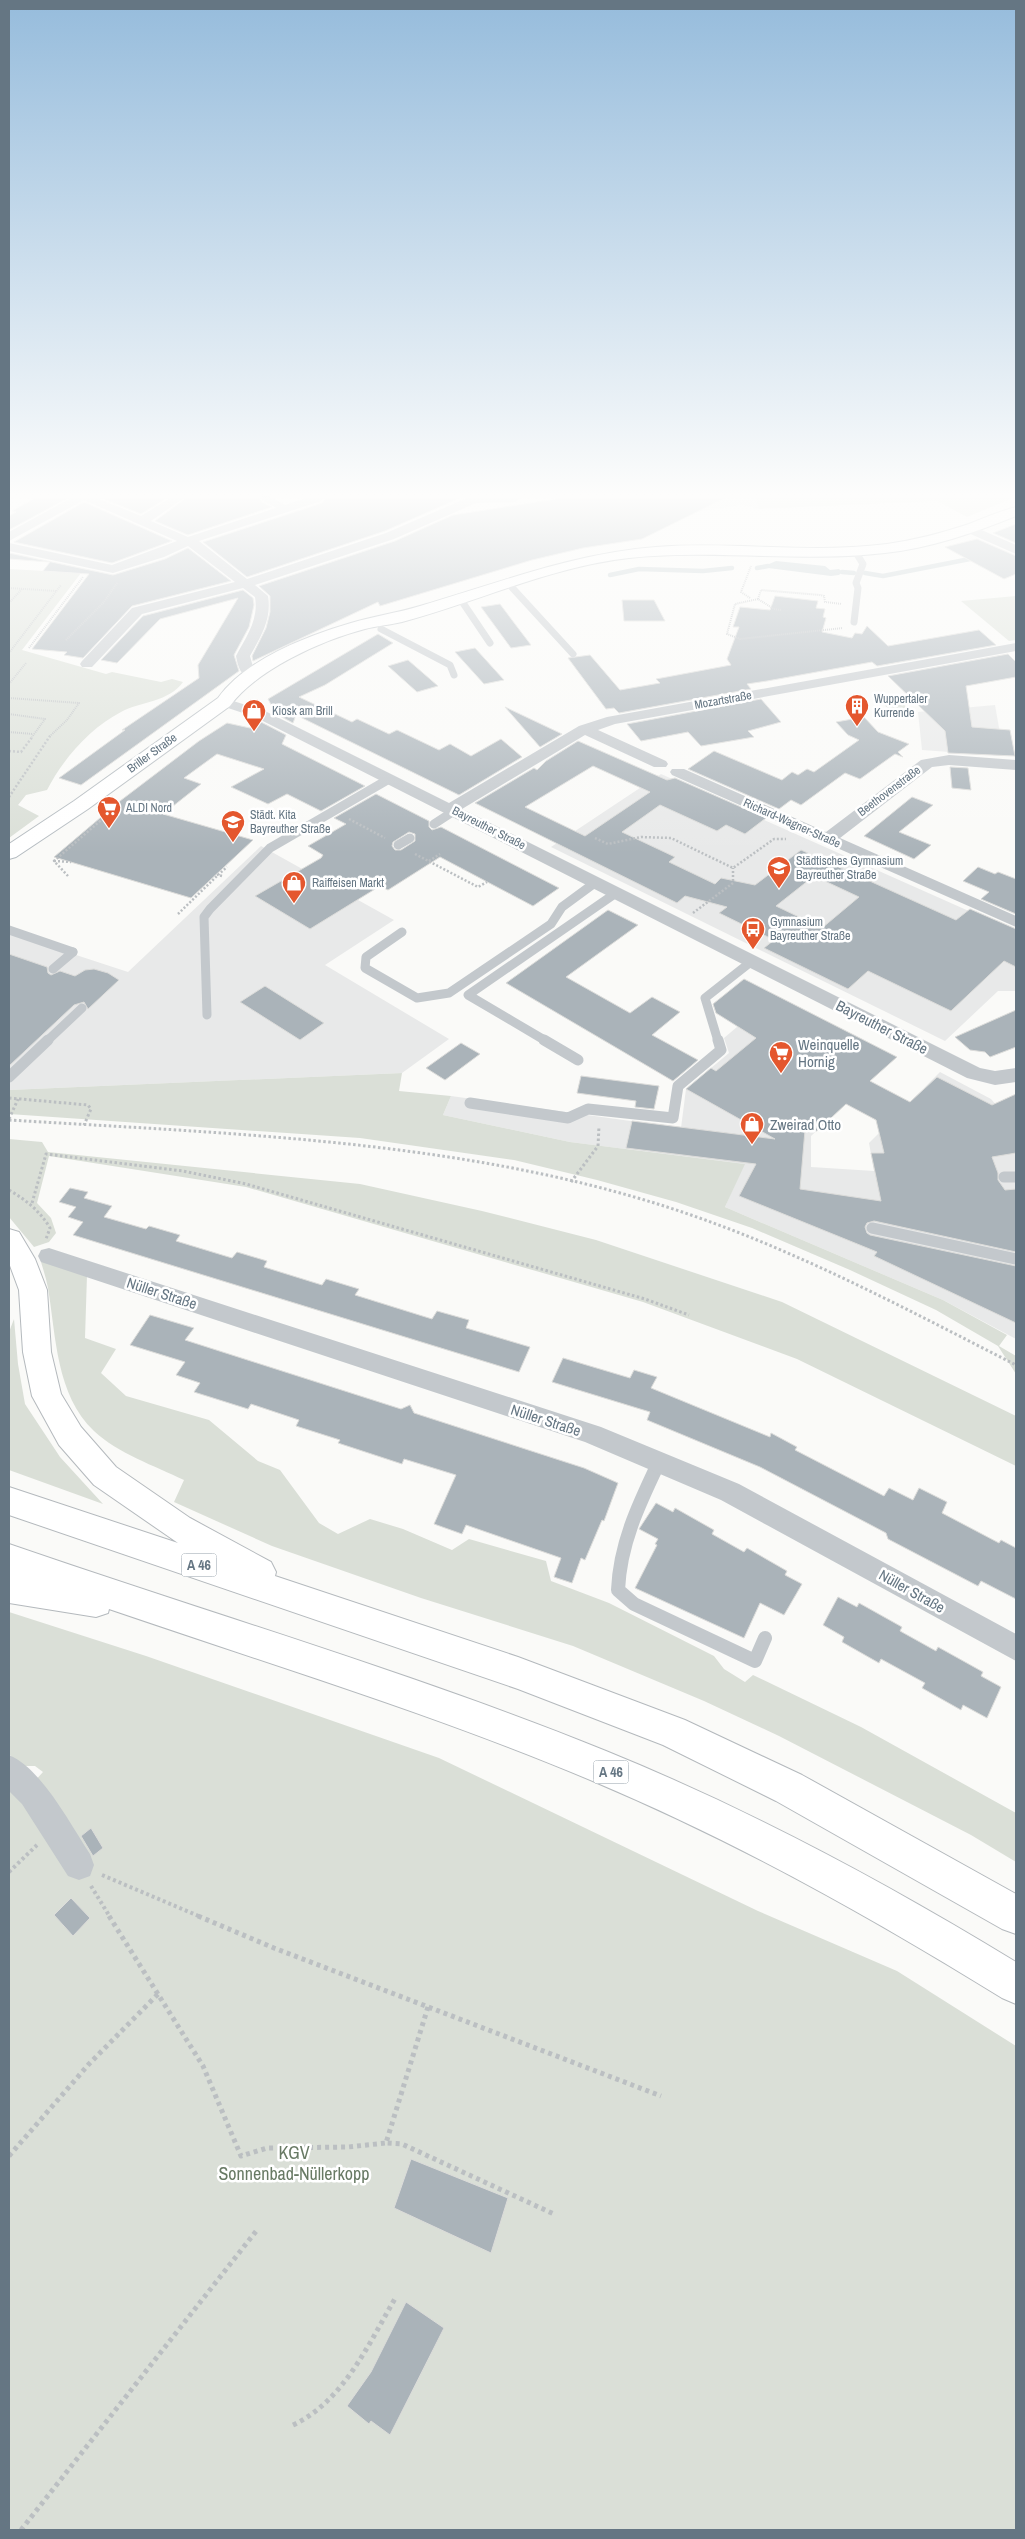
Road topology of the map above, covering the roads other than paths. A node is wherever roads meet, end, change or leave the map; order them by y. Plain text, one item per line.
1 (132, 616) edge
2 (263, 616) edge
3 (402, 616) edge
4 (472, 616) edge
5 (539, 616) edge
6 (855, 616) edge
7 (398, 618) junction
8 (854, 622) road end
9 (381, 629) junction
10 (490, 643) dead end
11 (1016, 647) edge
12 (573, 654) dead end
13 (314, 661) dead end
14 (87, 664) dead end
15 (251, 674) junction
16 (454, 675) dead end
17 (257, 692) dead end
18 (224, 702) junction
19 (584, 729) junction
20 (660, 764) dead end
21 (1016, 765) edge
22 (678, 772) dead end
23 (389, 779) junction
24 (81, 805) junction
25 (452, 810) junction
26 (434, 824) dead end
27 (410, 838) dead end
28 (832, 840) junction
29 (398, 845) road end
30 (9, 853) edge
31 (9, 872) edge
32 (596, 882) junction
33 (616, 893) junction
34 (1016, 922) edge
35 (9, 930) edge
36 (402, 932) dead end
37 (752, 961) junction
38 (53, 969) dead end
39 (82, 1008) dead end
40 (206, 1015) dead end
41 (578, 1060) dead end
42 (1016, 1075) edge
43 (9, 1077) edge
44 (470, 1103) dead end
45 (1004, 1177) dead end
46 (1016, 1177) edge
47 (872, 1228) dead end
48 (9, 1239) edge
49 (49, 1256) road end
50 (1016, 1259) edge
51 (659, 1462) junction
52 (9, 1500) edge
53 (9, 1559) edge
54 (9, 1588) edge
55 (180, 1616) junction
56 (390, 1629) junction
57 (765, 1638) dead end
58 (1016, 1648) edge
59 (9, 1770) edge
60 (79, 1865) road end
61 (1016, 1915) edge
62 (1016, 1984) edge

1 - 14 street
2 - 15 street
3 - 7 main road
4 - 10 lane
5 - 12 lane
6 - 8 lane
7 - 9 main road
7 - 15 main road
9 - 13 main road
9 - 16 lane
11 - 19 street, Mozartstraße
15 - 18 main road
17 - 18 main road, Briller Straße
18 - 23 street, Bayreuther Straße
18 - 24 main road, Briller Straße
19 - 20 street
19 - 25 street, Mozartstraße
21 - 28 street, Beethovenstraße
22 - 28 street, Richard-Wagner-Straße
23 - 25 street, Bayreuther Straße
23 - 40 lane
24 - 30 main road, Briller Straße
24 - 31 main road, Briller Straße
25 - 26 lane
25 - 32 street, Bayreuther Straße
27 - 29 lane
28 - 34 street, Richard-Wagner-Straße
32 - 33 street, Bayreuther Straße
32 - 36 lane
33 - 37 street, Bayreuther Straße
33 - 41 lane
35 - 38 lane
37 - 42 street, Bayreuther Straße
37 - 44 lane
39 - 43 lane
45 - 46 lane
47 - 50 lane
48 - 56 main road
49 - 51 street, Nüller Straße
51 - 57 lane
51 - 58 street, Nüller Straße
52 - 56 main road, A 46
53 - 55 main road, A 46
54 - 55 main road
55 - 62 main road, A 46
56 - 61 main road, A 46
59 - 60 street

